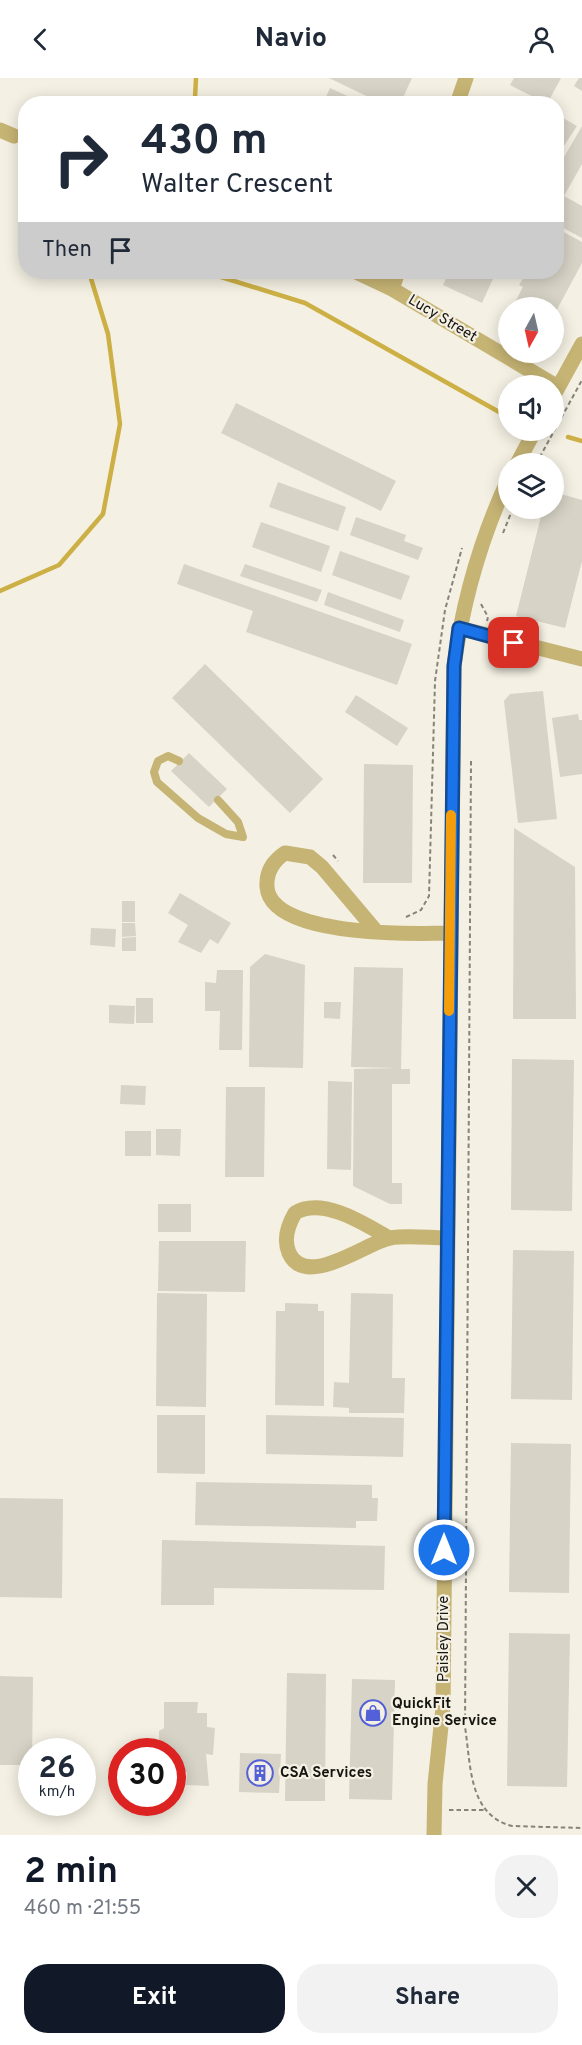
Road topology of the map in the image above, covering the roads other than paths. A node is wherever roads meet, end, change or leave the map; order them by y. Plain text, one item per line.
1 (466, 78) edge
2 (460, 96) edge
3 (371, 279) edge
4 (396, 279) edge
5 (392, 289) junction
6 (582, 344) edge
7 (530, 375) edge
8 (564, 377) edge
9 (498, 504) edge
10 (459, 628) junction
11 (582, 659) edge
12 (178, 761) dead end
13 (218, 800) dead end
14 (376, 931) junction
15 (450, 933) junction
16 (389, 1238) junction
17 (447, 1238) junction
18 (434, 1835) edge

1 - 2 street
3 - 5 street, Lucy Street
4 - 5 street
5 - 7 street, Lucy Street
6 - 8 street
9 - 10 street, Paisley Drive
10 - 11 street
10 - 15 street, Paisley Drive
12 - 13 lane
14 - 14 street
14 - 15 street
15 - 17 street, Paisley Drive
16 - 16 street
16 - 17 street
17 - 18 street, Paisley Drive

